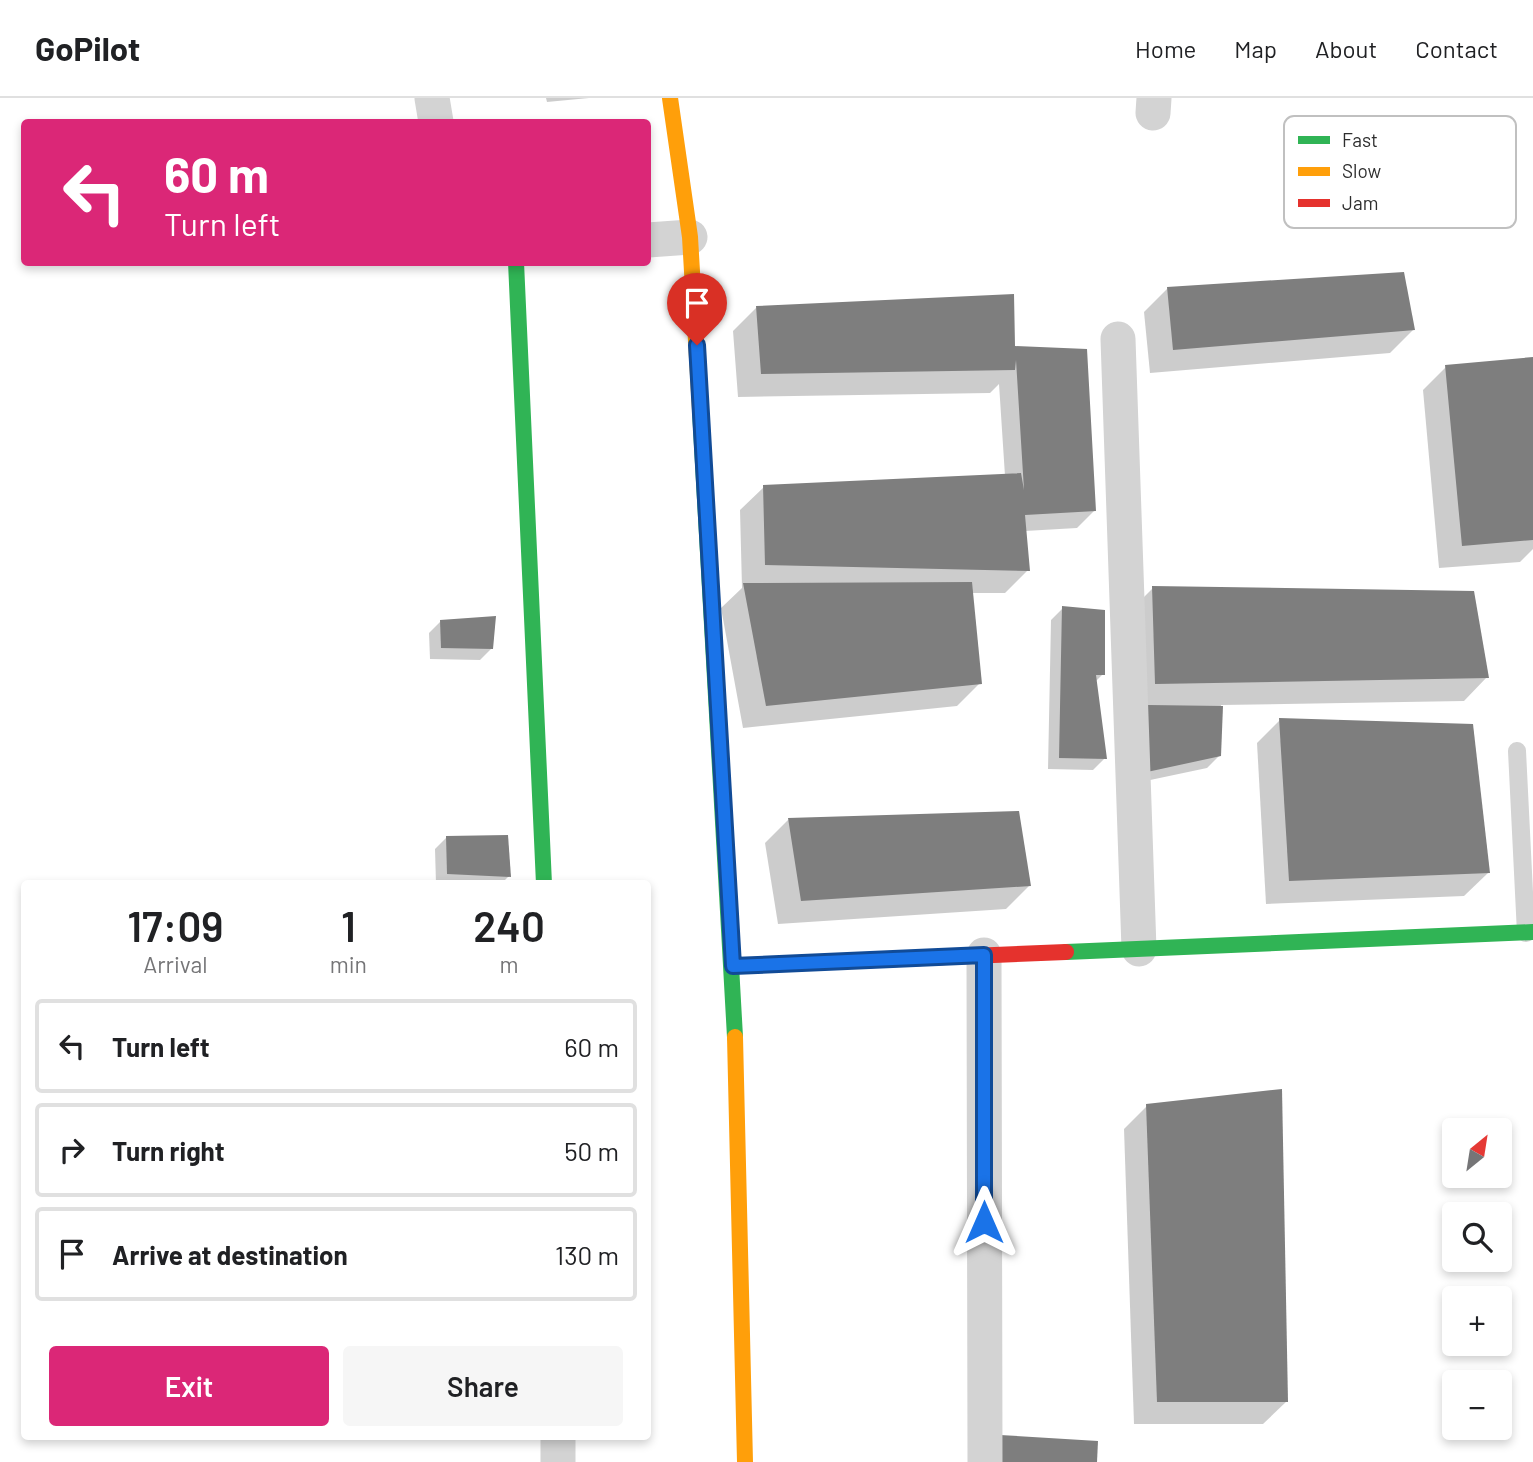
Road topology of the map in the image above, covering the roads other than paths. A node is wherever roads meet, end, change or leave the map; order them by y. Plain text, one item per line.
1 (432, 98) edge
2 (670, 98) edge
3 (436, 119) edge
4 (690, 237) junction
5 (651, 240) edge
6 (514, 266) edge
7 (1118, 339) dead end
8 (1517, 751) dead end
9 (544, 880) edge
10 (1530, 933) edge
11 (1139, 949) junction
12 (984, 955) junction
13 (733, 966) junction
14 (558, 1440) edge
15 (558, 1462) edge
16 (745, 1462) edge
17 (985, 1462) edge

1 - 3 street
2 - 4 street
4 - 5 street
4 - 13 street
6 - 9 street
7 - 11 street
8 - 10 lane
10 - 11 street
11 - 12 street
12 - 13 street
12 - 17 street
13 - 16 street
14 - 15 street

